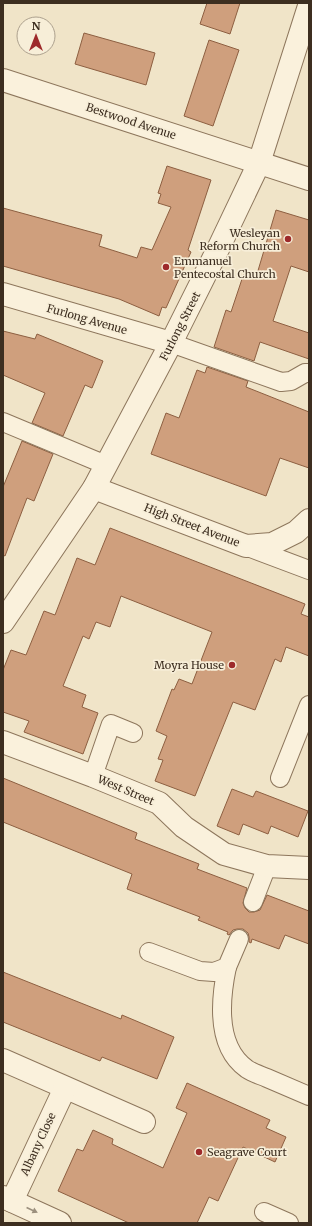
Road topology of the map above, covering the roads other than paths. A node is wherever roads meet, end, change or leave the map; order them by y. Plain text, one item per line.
1 (309, 6) edge
2 (3, 80) edge
3 (260, 163) junction
4 (309, 179) edge
5 (3, 294) edge
6 (171, 343) junction
7 (309, 373) edge
8 (3, 422) edge
9 (106, 465) junction
10 (94, 488) junction
11 (309, 520) edge
12 (246, 546) junction
13 (309, 570) edge
14 (3, 622) edge
15 (309, 705) edge
16 (133, 733) dead end
17 (3, 742) edge
18 (93, 776) junction
19 (280, 778) dead end
20 (267, 866) junction
21 (309, 868) edge
22 (253, 902) dead end
23 (239, 939) dead end
24 (149, 952) dead end
25 (227, 967) junction
26 (3, 1060) edge
27 (65, 1088) junction
28 (309, 1096) edge
29 (144, 1122) dead end
30 (7, 1199) edge
31 (264, 1212) dead end
32 (285, 1222) edge
33 (60, 1223) edge

1 - 3 street, Furlong Street
2 - 3 street, Bestwood Avenue
3 - 4 street, Bestwood Avenue
3 - 6 street, Furlong Street
5 - 6 street, Furlong Avenue
6 - 7 lane
6 - 9 street, Furlong Street
8 - 9 lane
9 - 10 street, Furlong Street
10 - 12 street, High Street Avenue
10 - 14 street, Furlong Street
11 - 12 street, High Street Avenue
12 - 13 lane
15 - 19 lane
16 - 18 lane
17 - 18 street, West Street
18 - 20 street, West Street
20 - 21 street, West Street
20 - 22 lane
23 - 25 lane
24 - 25 lane
25 - 28 lane
26 - 27 street
27 - 29 street
27 - 30 street, Albany Close
30 -> 33 street
31 - 32 lane

